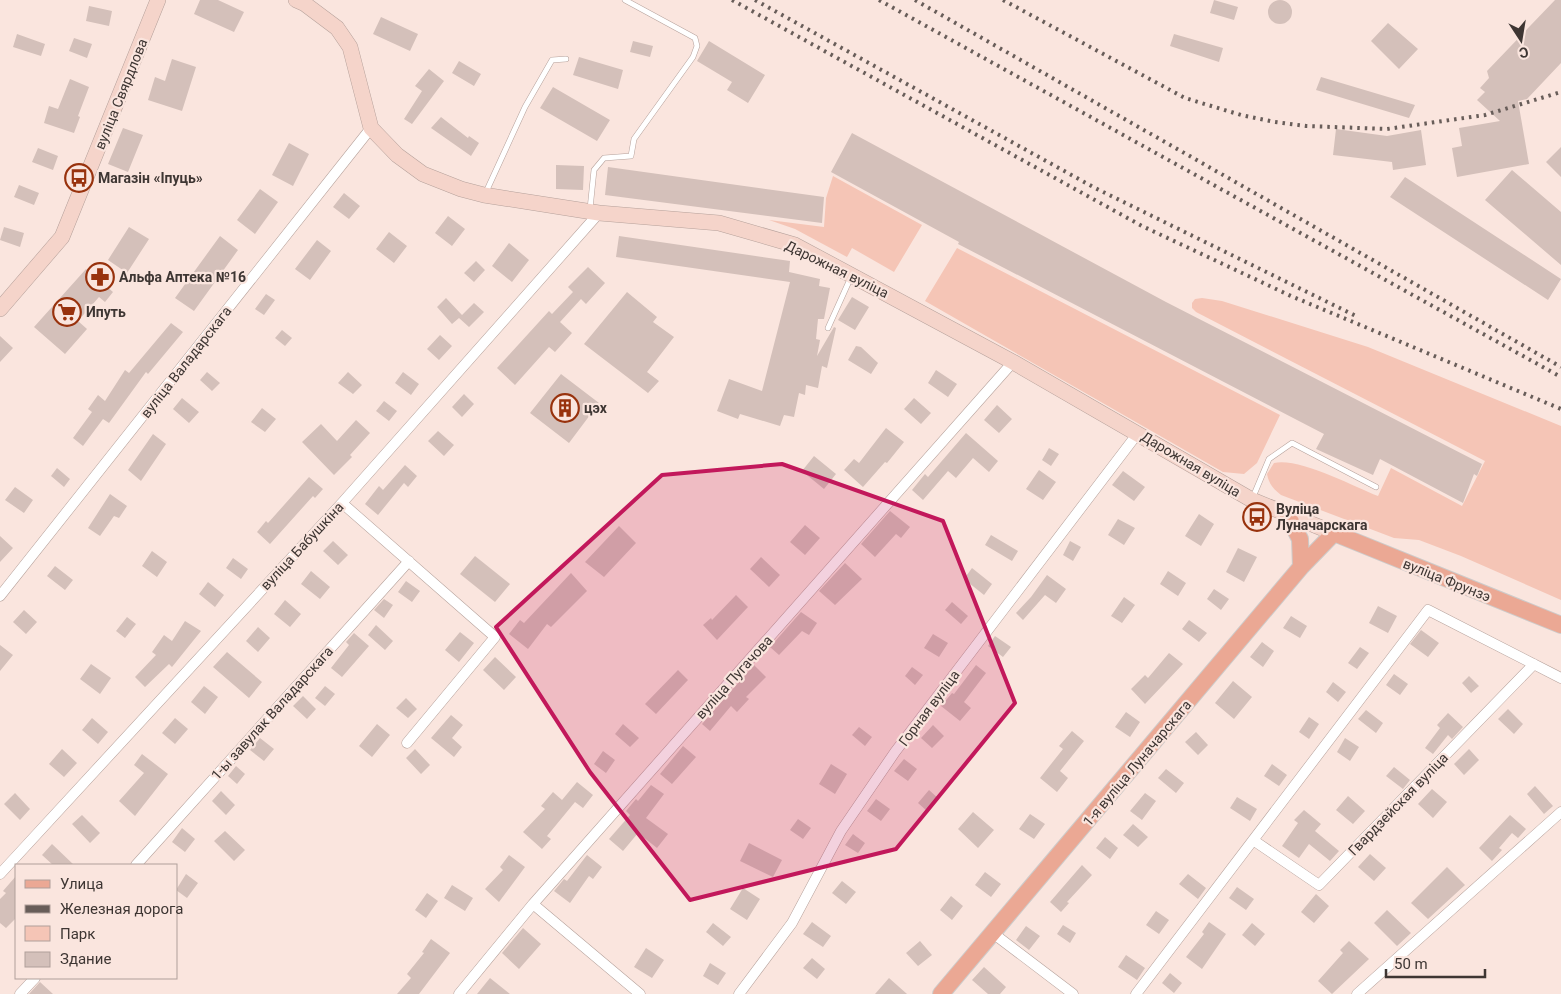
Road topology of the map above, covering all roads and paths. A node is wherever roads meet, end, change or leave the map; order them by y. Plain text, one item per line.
1 (158, 0) edge
2 (296, 0) edge
3 (626, 0) edge
4 (566, 59) dead end
5 (371, 128) junction
6 (484, 195) junction
7 (594, 213) junction
8 (852, 275) junction
9 (3, 304) edge
10 (828, 328) dead end
11 (1013, 362) junction
12 (1138, 433) junction
13 (1376, 487) dead end
14 (1252, 500) junction
15 (342, 503) junction
16 (1288, 516) junction
17 (1334, 534) junction
18 (409, 561) junction
19 (1301, 567) junction
20 (0, 596) edge
21 (1561, 625) edge
22 (1534, 664) junction
23 (1561, 678) edge
24 (406, 743) dead end
25 (1561, 812) edge
26 (1253, 840) junction
27 (137, 864) edge
28 (0, 874) edge
29 (532, 904) junction
30 (994, 934) junction
31 (33, 979) edge
32 (20, 994) edge
33 (459, 994) edge
34 (640, 994) edge
35 (739, 994) edge
36 (941, 994) edge
37 (1073, 994) edge
38 (1136, 994) edge
39 (1357, 994) edge

1 - 9 street, вуліца Свярдлова
2 - 5 street
3 - 7 lane
4 - 6 lane
5 - 6 street, Дарожная вуліца
5 - 20 street, вуліца Валадарскага
6 - 7 street, Дарожная вуліца
7 - 8 street, Дарожная вуліца
7 - 15 street, вуліца Бабушкіна
8 - 10 lane
8 - 11 street, Дарожная вуліца
11 - 12 street, Дарожная вуліца
11 - 29 street, вуліца Пугачова
12 - 14 street, Дарожная вуліца
12 - 35 street, Горная вуліца
13 - 14 lane
14 - 16 street, Дарожная вуліца
15 - 18 street
15 - 28 street, вуліца Бабушкіна
16 - 17 street, Дарожная вуліца
16 - 19 main road
17 - 19 main road, 1-я вуліца Луначарскага
17 - 21 main road, вуліца Фрунзэ
18 - 24 street
18 - 27 street, 1-ы завулак Валадарскага
19 - 30 main road, 1-я вуліца Луначарскага
22 - 23 street
22 - 26 street, Гвардзейская вуліца
22 - 26 street
25 - 39 street
26 - 38 street
29 - 33 street, вуліца Пугачова
29 - 34 street
30 - 36 main road, 1-я вуліца Луначарскага
30 - 37 street
31 - 32 street

